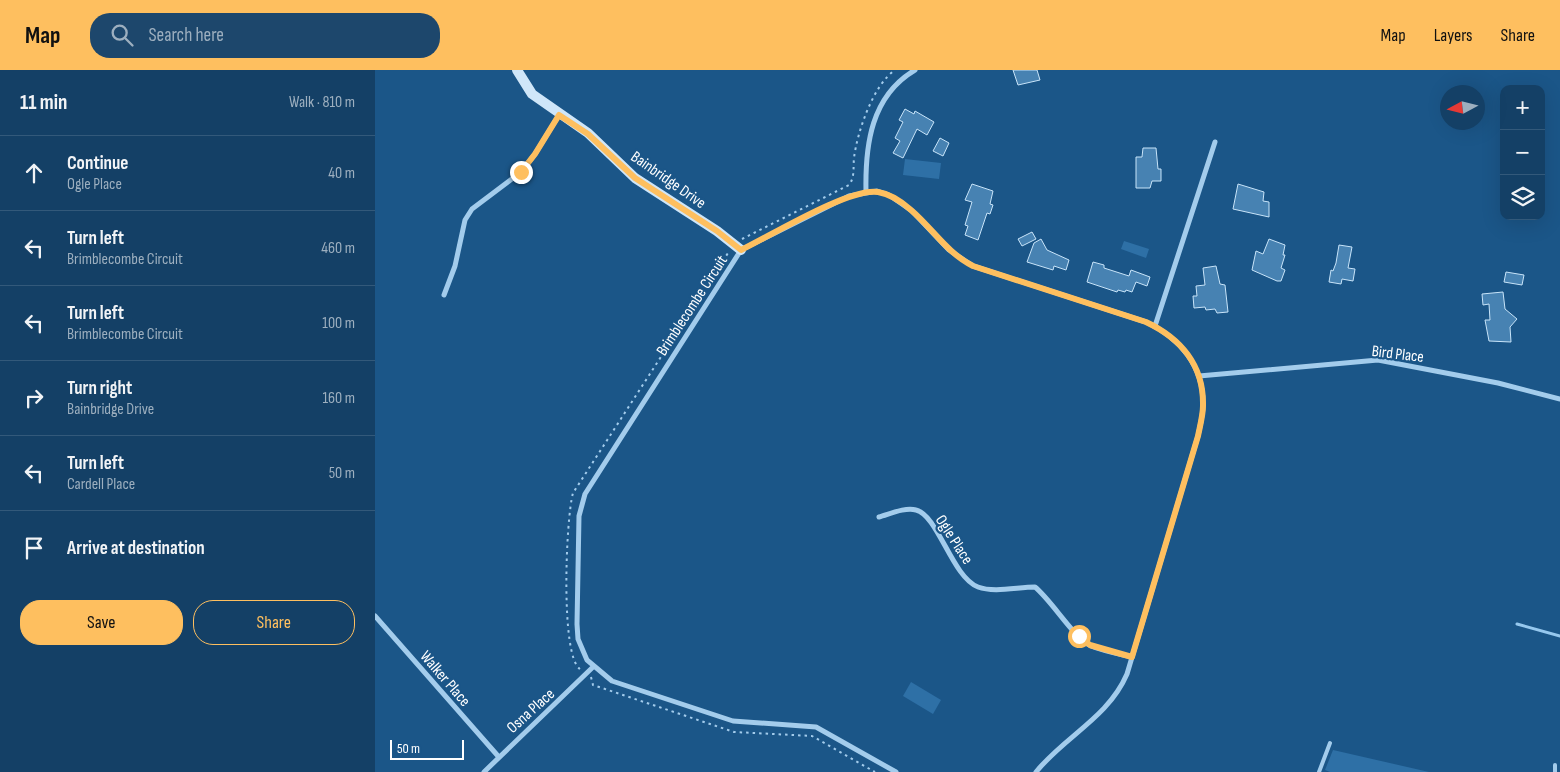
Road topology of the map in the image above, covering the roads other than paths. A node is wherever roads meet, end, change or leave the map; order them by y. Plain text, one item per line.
1 (517, 70) edge
2 (915, 70) edge
3 (559, 115) junction
4 (1215, 142) dead end
5 (866, 192) junction
6 (741, 245) junction
7 (444, 295) dead end
8 (1155, 326) junction
9 (1199, 376) junction
10 (1560, 399) edge
11 (879, 517) dead end
12 (375, 616) edge
13 (1132, 657) junction
14 (593, 667) junction
15 (1331, 743) dead end
16 (498, 756) junction
17 (1555, 765) dead end
18 (484, 772) edge
19 (896, 772) edge
20 (1036, 772) edge
21 (1319, 772) edge
22 (1555, 772) edge

1 - 3 street, Bainbridge Drive
2 - 5 street
3 - 6 street, Bainbridge Drive
3 - 7 street
4 - 8 street
5 - 6 street, Brimblecombe Circuit
5 - 8 street, Brimblecombe Circuit
6 - 14 street, Brimblecombe Circuit
8 - 9 street, Brimblecombe Circuit
9 - 10 street, Bird Place
9 - 13 street, Brimblecombe Circuit
11 - 13 street, Ogle Place
12 - 16 street, Walker Place
13 - 20 street, Brimblecombe Circuit
14 - 16 street, Osna Place
14 - 19 street, Brimblecombe Circuit
15 - 21 lane
16 - 18 street, Osna Place
17 - 22 lane

